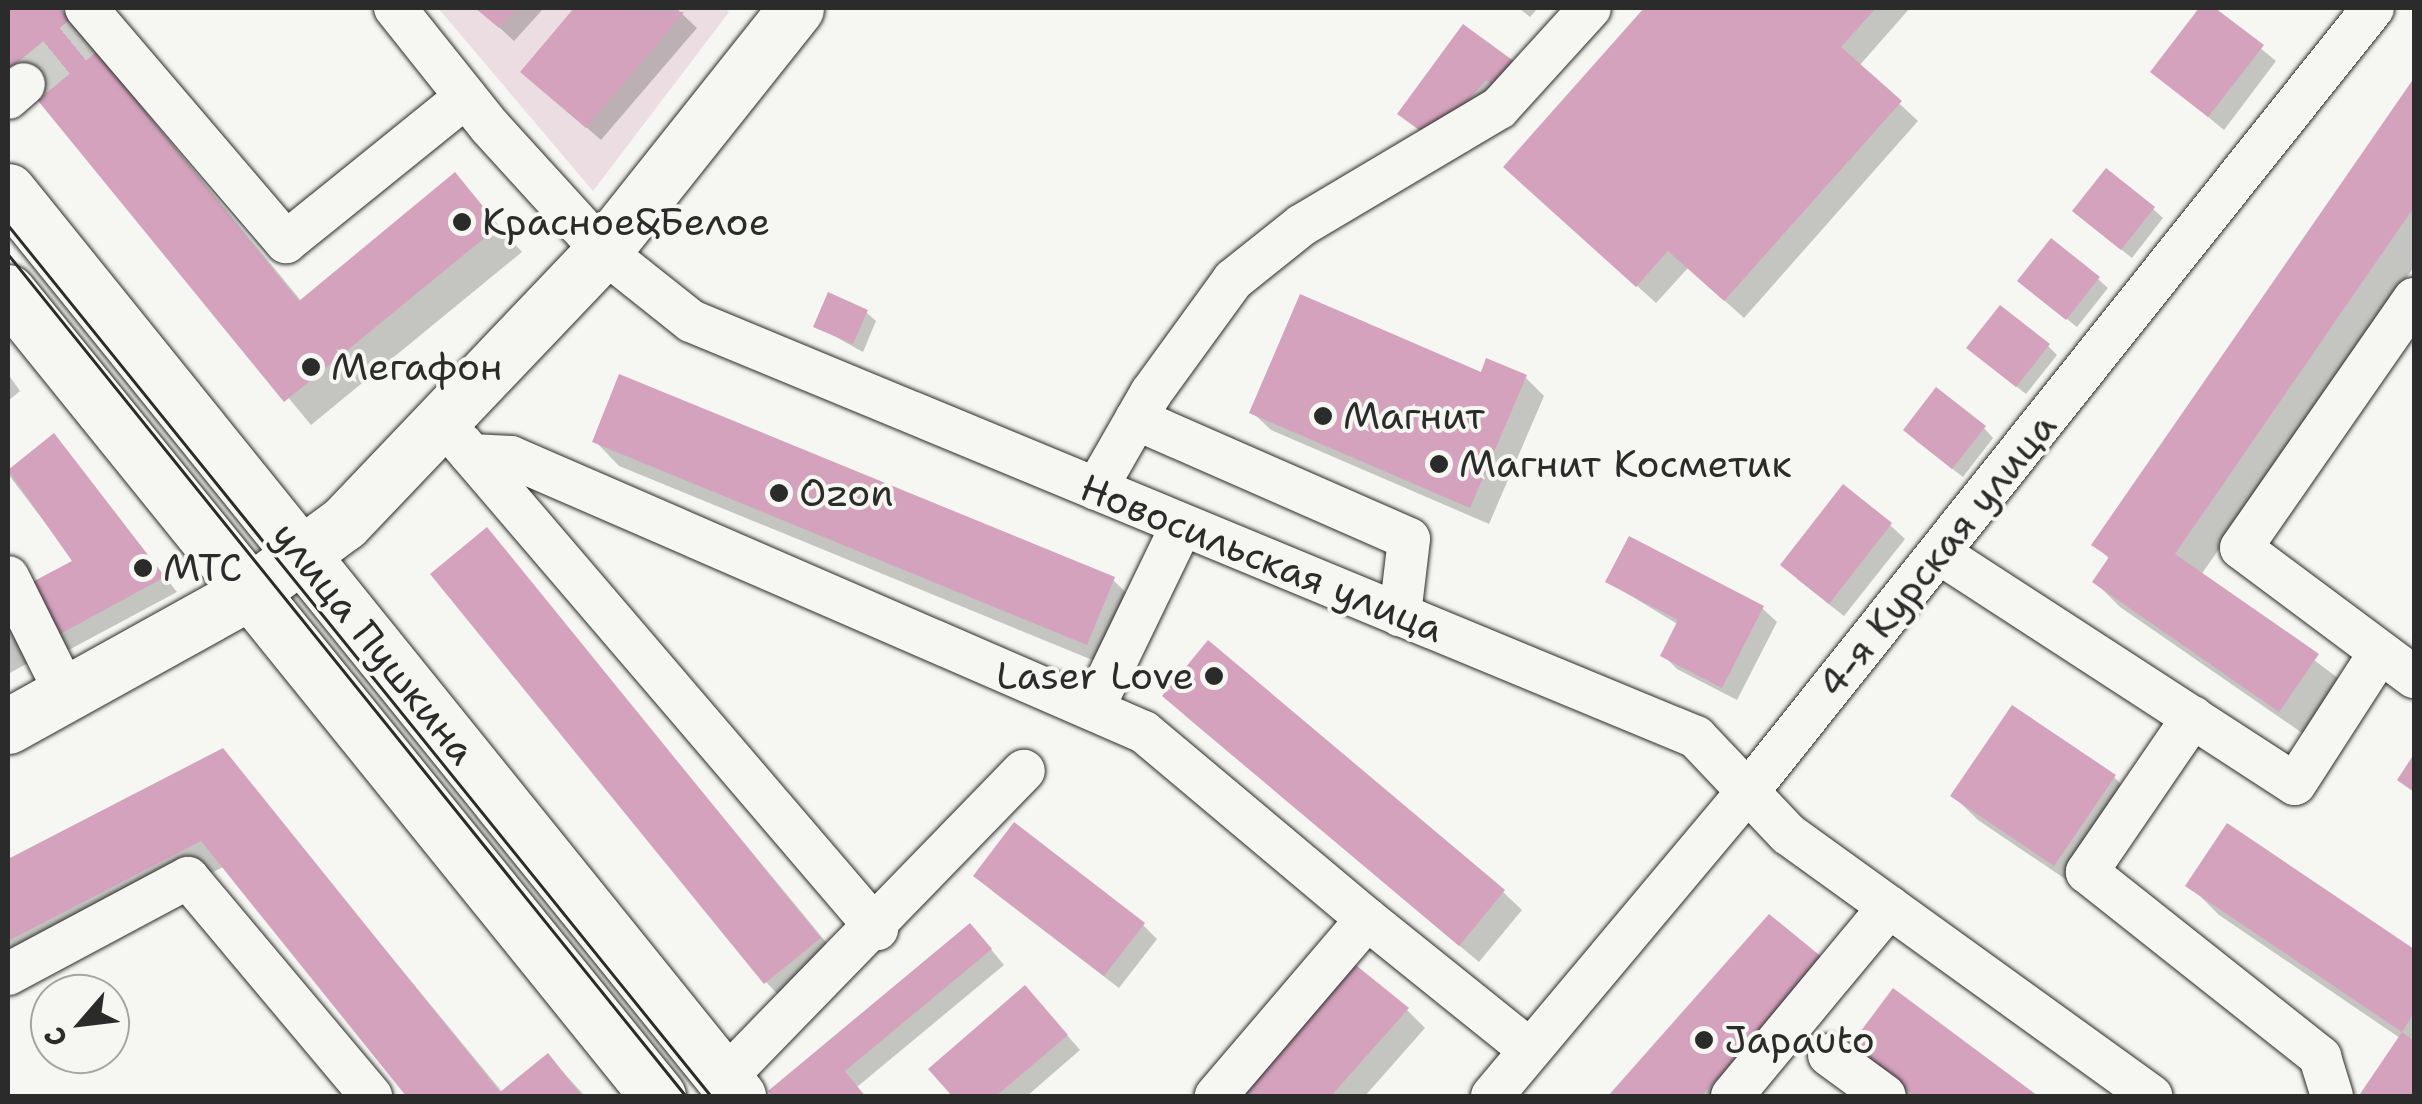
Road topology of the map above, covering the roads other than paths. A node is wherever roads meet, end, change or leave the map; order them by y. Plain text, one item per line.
1 (395, 8) edge
2 (796, 8) edge
3 (1590, 8) edge
4 (2373, 8) edge
5 (97, 18) edge
6 (466, 96) junction
7 (8, 192) edge
8 (603, 251) junction
9 (8, 292) edge
10 (2414, 299) edge
11 (1136, 419) junction
12 (457, 439) junction
13 (1096, 489) junction
14 (1182, 525) junction
15 (1939, 553) junction
16 (304, 558) junction
17 (8, 577) edge
18 (252, 590) junction
19 (1400, 615) junction
20 (2380, 652) junction
21 (2414, 677) edge
22 (66, 694) junction
23 (1094, 709) junction
24 (2193, 717) junction
25 (8, 726) edge
26 (1024, 771) dead end
27 (1750, 790) junction
28 (1889, 907) junction
29 (1367, 919) junction
30 (877, 929) junction
31 (8, 974) edge
32 (1530, 1050) junction
33 (1830, 1055) dead end
34 (731, 1088) edge
35 (651, 1094) edge
36 (1495, 1095) edge
37 (371, 1096) edge
38 (1216, 1096) edge
39 (1732, 1096) edge
40 (1884, 1096) edge
41 (2151, 1096) edge
42 (2332, 1096) edge

1 - 6 street, Новосильская улица
2 - 8 main road
3 - 11 street
4 - 15 street, 4-я Курская улица
5 - 6 street
6 - 8 street, Новосильская улица
7 - 16 main road, улица Пушкина
8 - 12 main road
8 - 13 street, Новосильская улица
9 - 18 main road, улица Пушкина
10 - 20 street
11 - 13 street
11 - 19 street
12 - 16 main road
12 - 23 street
12 - 30 street
13 - 14 street, Новосильская улица
14 - 19 street, Новосильская улица
14 - 23 street
15 - 24 street
15 - 27 street, 4-я Курская улица
16 - 18 main road
16 - 34 main road, улица Пушкина
17 - 22 street
18 - 22 main road
18 - 35 main road, улица Пушкина
19 - 27 street, Новосильская улица
20 - 21 street
20 - 24 street
22 - 25 main road
23 - 29 street
24 - 42 street
26 - 30 street
27 - 28 street, Новосильская улица
27 - 32 street, 4-я Курская улица
28 - 39 street
28 - 41 street, Новосильская улица
29 - 32 street
29 - 38 street
30 - 34 street
31 - 37 street
32 - 36 street, 4-я Курская улица
33 - 40 street

